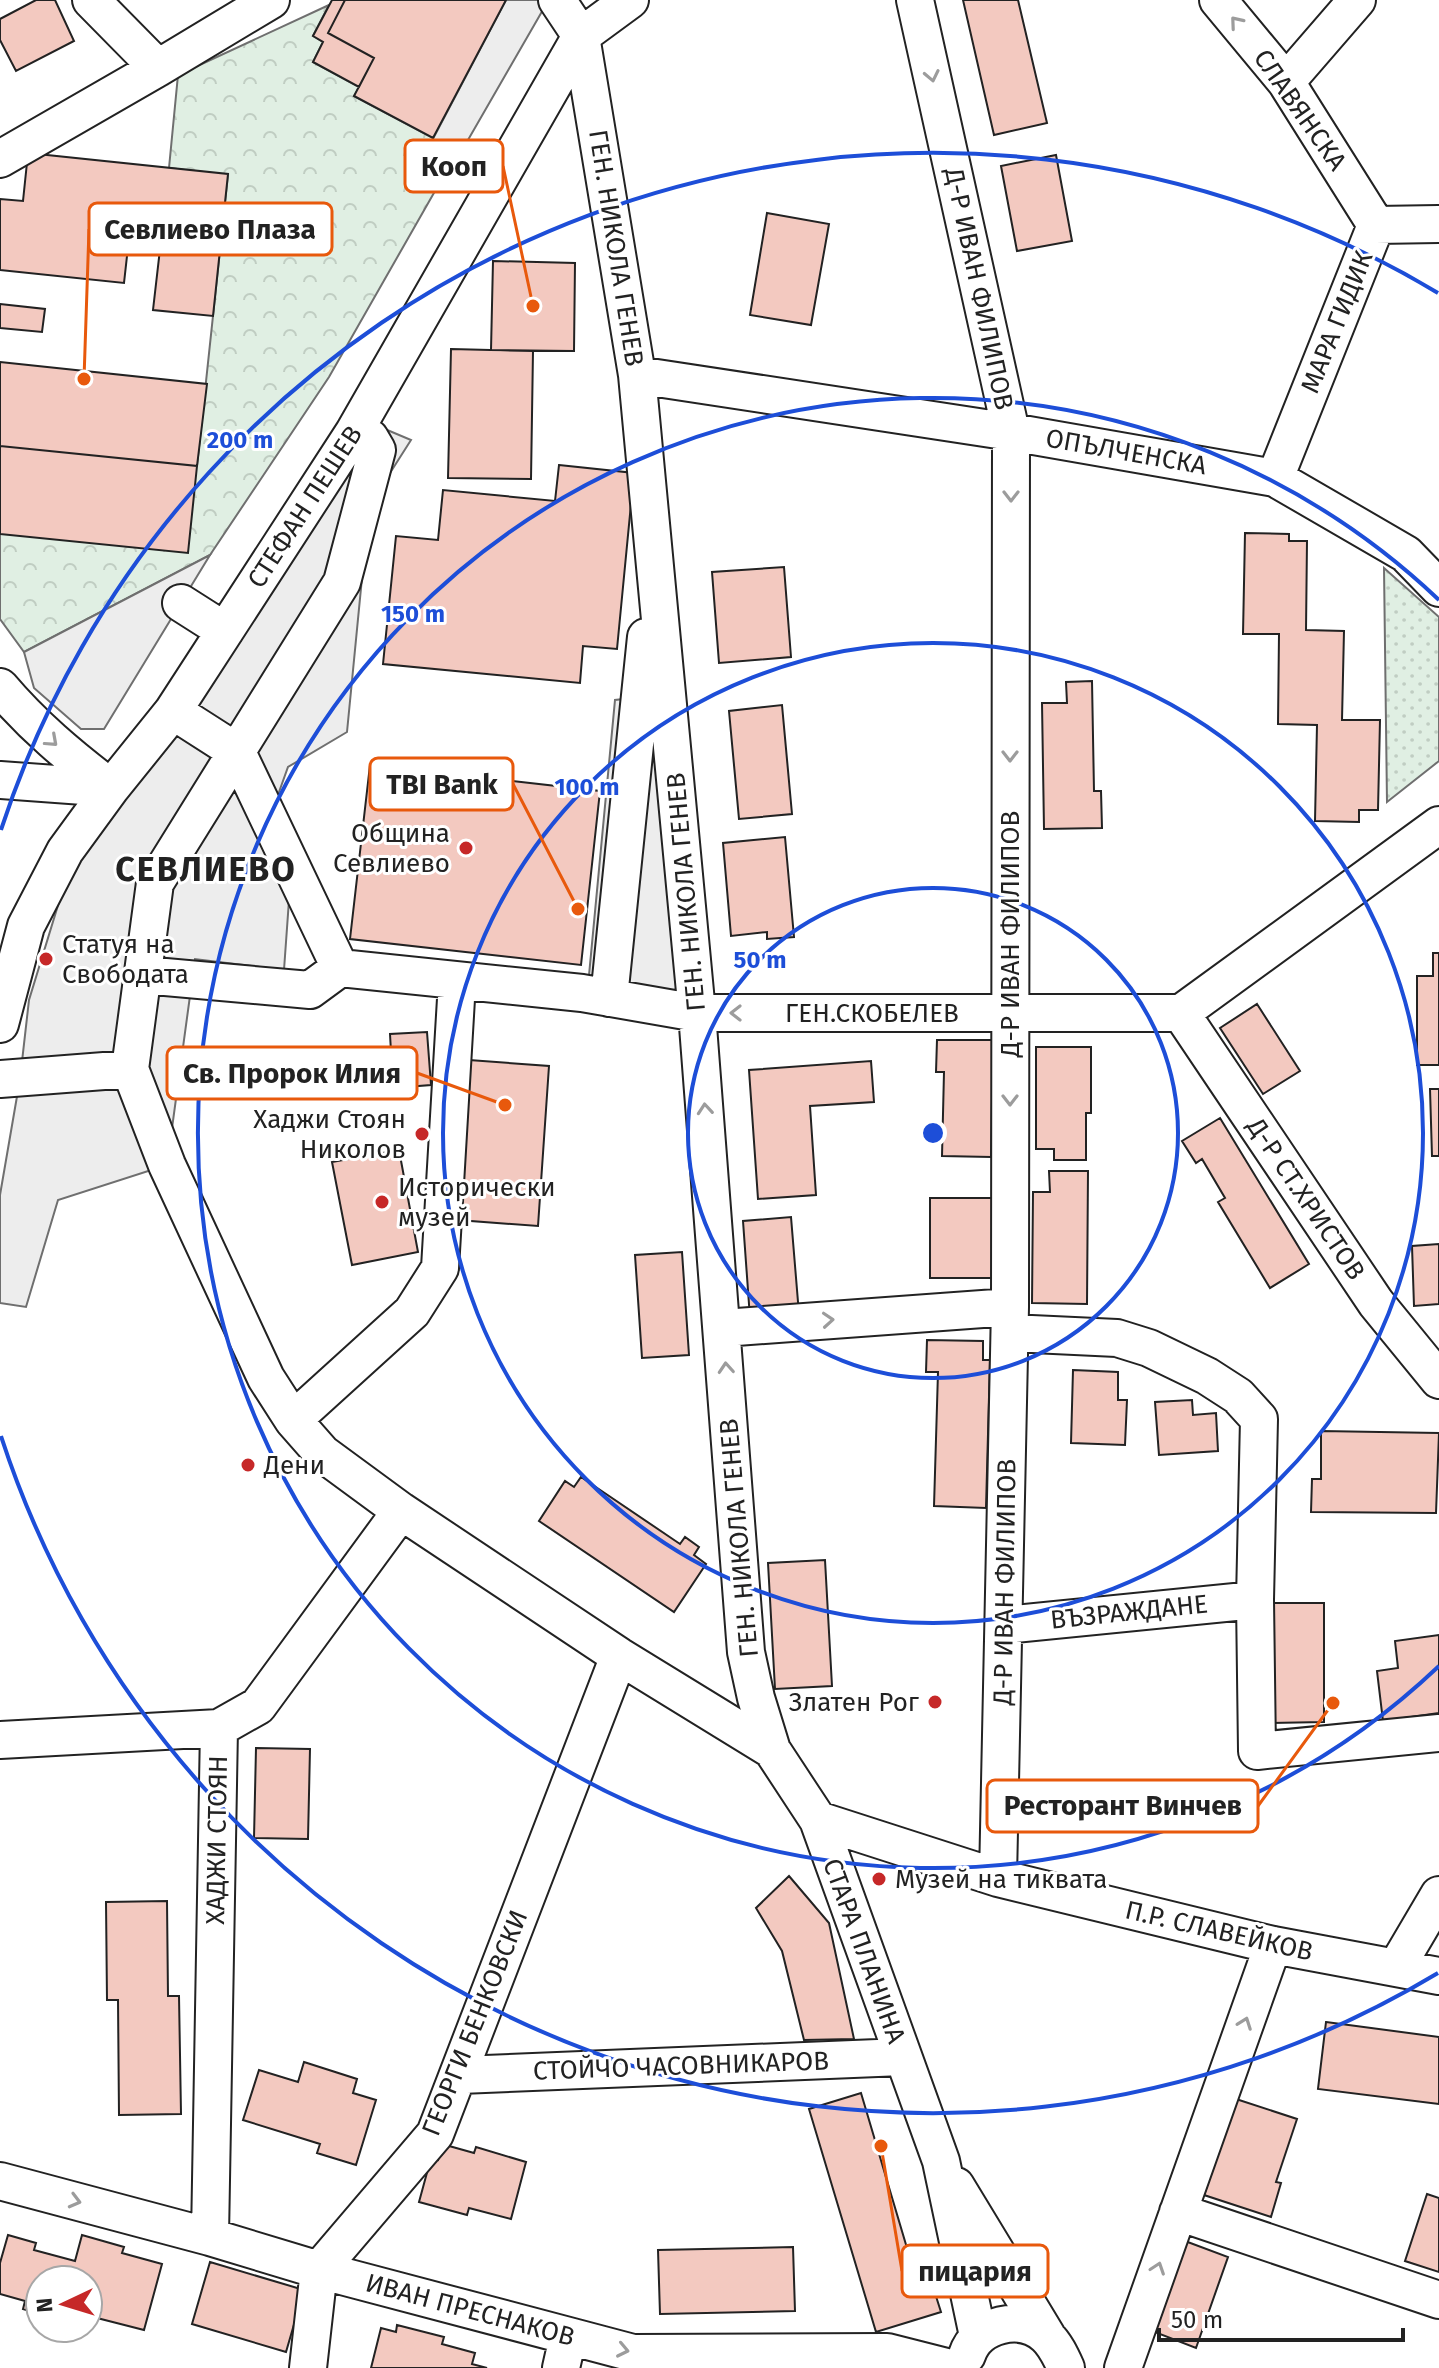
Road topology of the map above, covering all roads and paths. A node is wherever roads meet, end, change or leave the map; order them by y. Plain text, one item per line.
1 (91, 0) edge
2 (271, 0) edge
3 (557, 0) edge
4 (630, 0) edge
5 (915, 0) edge
6 (1218, 0) edge
7 (1357, 0) edge
8 (581, 36) junction
9 (158, 68) junction
10 (1286, 82) junction
11 (0, 159) edge
12 (1439, 224) edge
13 (1376, 225) junction
14 (637, 375) junction
15 (354, 432) junction
16 (1011, 432) junction
17 (1275, 478) junction
18 (1439, 588) edge
19 (181, 603) dead end
20 (660, 616) junction
21 (225, 631) junction
22 (0, 687) edge
23 (173, 711) junction
24 (237, 752) junction
25 (0, 780) edge
26 (111, 788) junction
27 (1439, 825) edge
28 (340, 968) junction
29 (143, 975) junction
30 (457, 982) junction
31 (596, 995) junction
32 (1010, 1012) junction
33 (697, 1013) junction
34 (1181, 1013) junction
35 (0, 1024) edge
36 (130, 1069) junction
37 (0, 1079) edge
38 (1010, 1320) junction
39 (723, 1328) junction
40 (1439, 1380) edge
41 (293, 1420) junction
42 (401, 1511) junction
43 (1255, 1600) junction
44 (1004, 1625) junction
45 (619, 1656) junction
46 (219, 1728) junction
47 (1439, 1733) edge
48 (0, 1740) edge
49 (772, 1750) junction
50 (818, 1820) junction
51 (998, 1878) junction
52 (1439, 1895) edge
53 (1273, 1945) junction
54 (1396, 1968) junction
55 (1439, 1976) edge
56 (902, 2057) junction
57 (460, 2075) junction
58 (941, 2161) junction
59 (0, 2181) edge
60 (1178, 2212) junction
61 (210, 2237) junction
62 (319, 2270) junction
63 (1439, 2300) edge
64 (1047, 2336) junction
65 (565, 2352) edge
66 (972, 2352) edge
67 (308, 2368) edge
68 (950, 2368) edge
69 (1066, 2368) edge
70 (1123, 2368) edge

1 - 9 street
2 - 9 street
3 - 8 street
4 - 8 street, СТЕФАН ПЕШЕВ
5 -> 16 street, Д-Р ИВАН ФИЛИПОВ
10 -> 6 street, СЛАВЯНСКА
7 - 10 street
8 - 14 street, ГЕН. НИКОЛА ГЕНЕВ
8 - 15 street, СТЕФАН ПЕШЕВ
9 - 11 street
10 - 13 street, СЛАВЯНСКА
12 - 13 street, МАРА ГИДИК
13 - 17 street, МАРА ГИДИК
14 - 16 street, ОПЪЛЧЕНСКА
14 - 20 street, ГЕН. НИКОЛА ГЕНЕВ
15 - 21 street, СТЕФАН ПЕШЕВ
15 - 24 street
16 - 17 street, ОПЪЛЧЕНСКА
16 -> 32 street, Д-Р ИВАН ФИЛИПОВ
17 - 18 street, ОПЪЛЧЕНСКА
19 - 21 street
20 - 31 street
20 - 33 street, ГЕН. НИКОЛА ГЕНЕВ
21 - 23 street, СТЕФАН ПЕШЕВ
22 -> 26 street
23 - 24 street
23 - 26 street, СТЕФАН ПЕШЕВ
24 - 28 street
24 - 29 street
25 - 26 street
26 - 35 street, СТЕФАН ПЕШЕВ
27 - 34 street
28 - 29 street
28 - 30 street, ГЕН.СКОБЕЛЕВ
29 - 36 street
30 - 31 street, ГЕН.СКОБЕЛЕВ
30 - 41 street
31 - 33 street, ГЕН.СКОБЕЛЕВ
32 -> 33 street, ГЕН.СКОБЕЛЕВ
32 - 34 street, ГЕН.СКОБЕЛЕВ
32 -> 38 street, Д-Р ИВАН ФИЛИПОВ
39 -> 33 street, ГЕН. НИКОЛА ГЕНЕВ
34 - 40 street, Д-Р СТ.ХРИСТОВ
36 - 37 street
36 - 41 street
39 -> 38 street
38 - 43 street
38 - 44 street, Д-Р ИВАН ФИЛИПОВ
49 -> 39 street, ГЕН. НИКОЛА ГЕНЕВ
41 - 42 street
42 - 45 street
42 - 46 street, ХАДЖИ СТОЯН
43 - 44 street, ВЪЗРАЖДАНЕ
43 - 47 street
44 - 51 street, Д-Р ИВАН ФИЛИПОВ
45 - 49 street
45 - 57 street, ГЕОРГИ БЕНКОВСКИ
46 - 48 street
46 - 61 street, ХАДЖИ СТОЯН
49 - 50 street, СТАРА ПЛАНИНА
50 - 51 street, П.Р. СЛАВЕЙКОВ
50 - 56 street, СТАРА ПЛАНИНА
51 - 53 street, П.Р. СЛАВЕЙКОВ
52 - 54 street
53 - 54 street, П.Р. СЛАВЕЙКОВ
60 -> 53 street
54 - 55 street, П.Р. СЛАВЕЙКОВ
56 - 57 street, СТОЙЧО ЧАСОВНИКАРОВ
56 - 58 street, СТАРА ПЛАНИНА
57 - 62 street, ГЕОРГИ БЕНКОВСКИ
58 - 64 street, СТАРА ПЛАНИНА
58 - 66 street, СТАРА ПЛАНИНА
59 -> 61 street, ИВАН ПРЕСНАКОВ
60 - 63 street
70 -> 60 street
61 - 62 street, ИВАН ПРЕСНАКОВ
62 - 65 street, ИВАН ПРЕСНАКОВ
62 - 67 street
64 - 66 street
64 - 69 street, СТАРА ПЛАНИНА
65 -> 68 street, ИВАН ПРЕСНАКОВ

